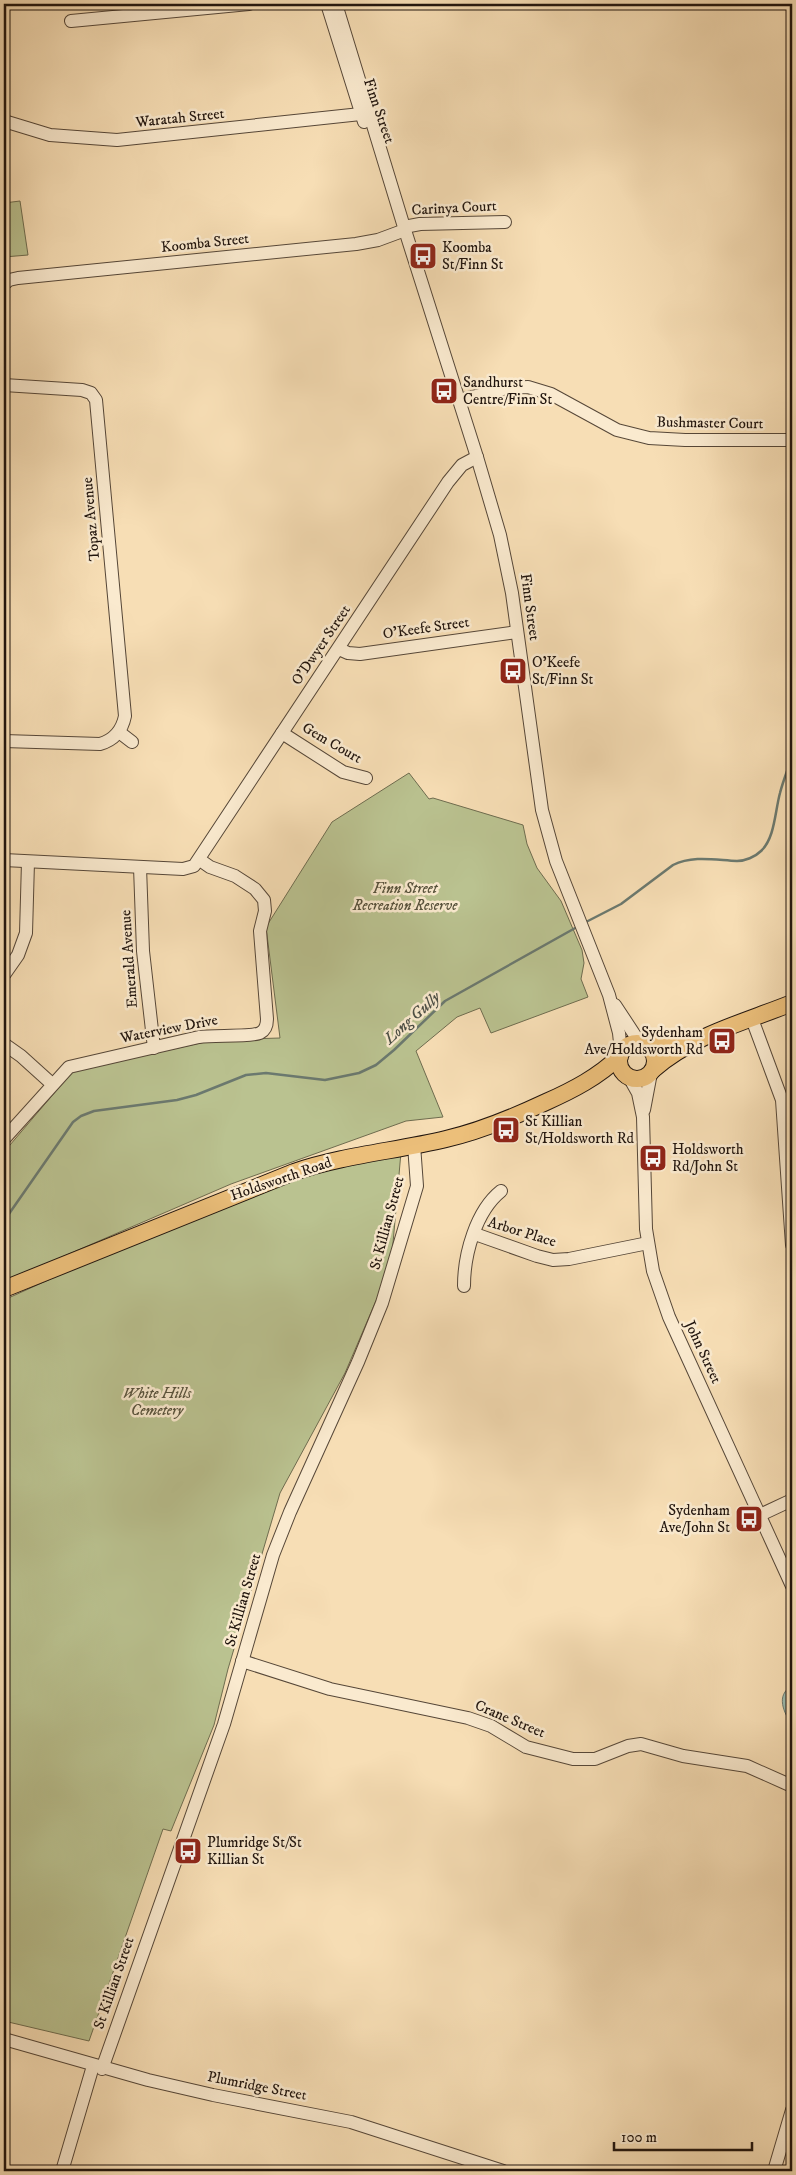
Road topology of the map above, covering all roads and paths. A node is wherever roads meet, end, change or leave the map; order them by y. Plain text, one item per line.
1 (249, 4) edge
2 (327, 4) edge
3 (336, 4) edge
4 (71, 22) dead end
5 (366, 114) junction
6 (4, 121) edge
7 (505, 222) dead end
8 (404, 229) junction
9 (5, 283) edge
10 (4, 385) edge
11 (460, 400) junction
12 (792, 440) edge
13 (477, 457) junction
14 (517, 632) junction
15 (339, 649) junction
16 (119, 732) junction
17 (282, 733) junction
18 (4, 741) edge
19 (132, 742) dead end
20 (366, 778) dead end
21 (4, 860) edge
22 (200, 860) junction
23 (28, 862) junction
24 (140, 867) junction
25 (4, 975) edge
26 (609, 994) junction
27 (792, 1003) edge
28 (752, 1019) junction
29 (702, 1038) junction
30 (4, 1044) edge
31 (643, 1044) junction
32 (154, 1048) junction
33 (620, 1054) junction
34 (652, 1071) junction
35 (628, 1077) junction
36 (52, 1084) junction
37 (565, 1094) junction
38 (643, 1117) junction
39 (4, 1139) edge
40 (414, 1145) junction
41 (501, 1190) dead end
42 (475, 1234) junction
43 (648, 1243) junction
44 (792, 1246) edge
45 (464, 1286) dead end
46 (4, 1290) edge
47 (792, 1500) edge
48 (760, 1514) junction
49 (792, 1586) edge
50 (242, 1661) junction
51 (792, 1786) edge
52 (4, 2040) edge
53 (98, 2067) junction
54 (792, 2110) edge
55 (62, 2171) edge
56 (502, 2171) edge
57 (774, 2171) edge

1 - 4 street
2 - 5 street, Finn Street
3 - 5 street, Finn Street
5 - 6 street, Waratah Street
5 - 8 street, Finn Street
7 - 8 street, Carinya Court
8 - 9 street, Koomba Street
8 - 11 street, Finn Street
10 - 16 street, Topaz Avenue
11 - 12 street, Bushmaster Court
11 - 13 street, Finn Street
13 - 14 street, Finn Street
13 - 15 street, O'Dwyer Street
14 - 15 street, O'Keefe Street
14 - 26 street, Finn Street
15 - 17 street, O'Dwyer Street
16 - 18 street
16 - 19 street
17 - 20 street, Gem Court
17 - 22 street, O'Dwyer Street
21 - 23 street
22 - 24 street
22 - 32 street, Waterview Drive
23 - 24 street
23 - 25 street
24 - 32 street, Emerald Avenue
26 - 31 street, Finn Street
26 - 33 street, Finn Street
27 - 28 main road
28 - 29 main road
28 - 44 street
29 - 31 main road
29 - 34 main road
30 - 36 street
31 - 33 main road
31 - 34 main road
32 - 36 street, Waterview Drive
33 - 35 main road
33 - 37 main road, Holdsworth Road
34 - 35 main road
34 - 38 street, John Street
35 - 37 main road, Holdsworth Road
35 - 38 street, John Street
36 - 39 street, Waterview Drive
37 - 40 main road, Holdsworth Road
38 - 43 street, John Street
40 - 46 main road, Holdsworth Road
40 - 50 street, St Killian Street
41 - 42 street, Arbor Place
42 - 43 street, Arbor Place
42 - 45 street, Arbor Place
43 - 48 street, John Street
47 - 48 street
48 - 49 street, John Street
50 - 51 street, Crane Street
50 - 53 street, St Killian Street
52 - 53 street, Plumridge Street
53 - 55 street, St Killian Street
53 - 56 street, Plumridge Street
54 - 57 street

